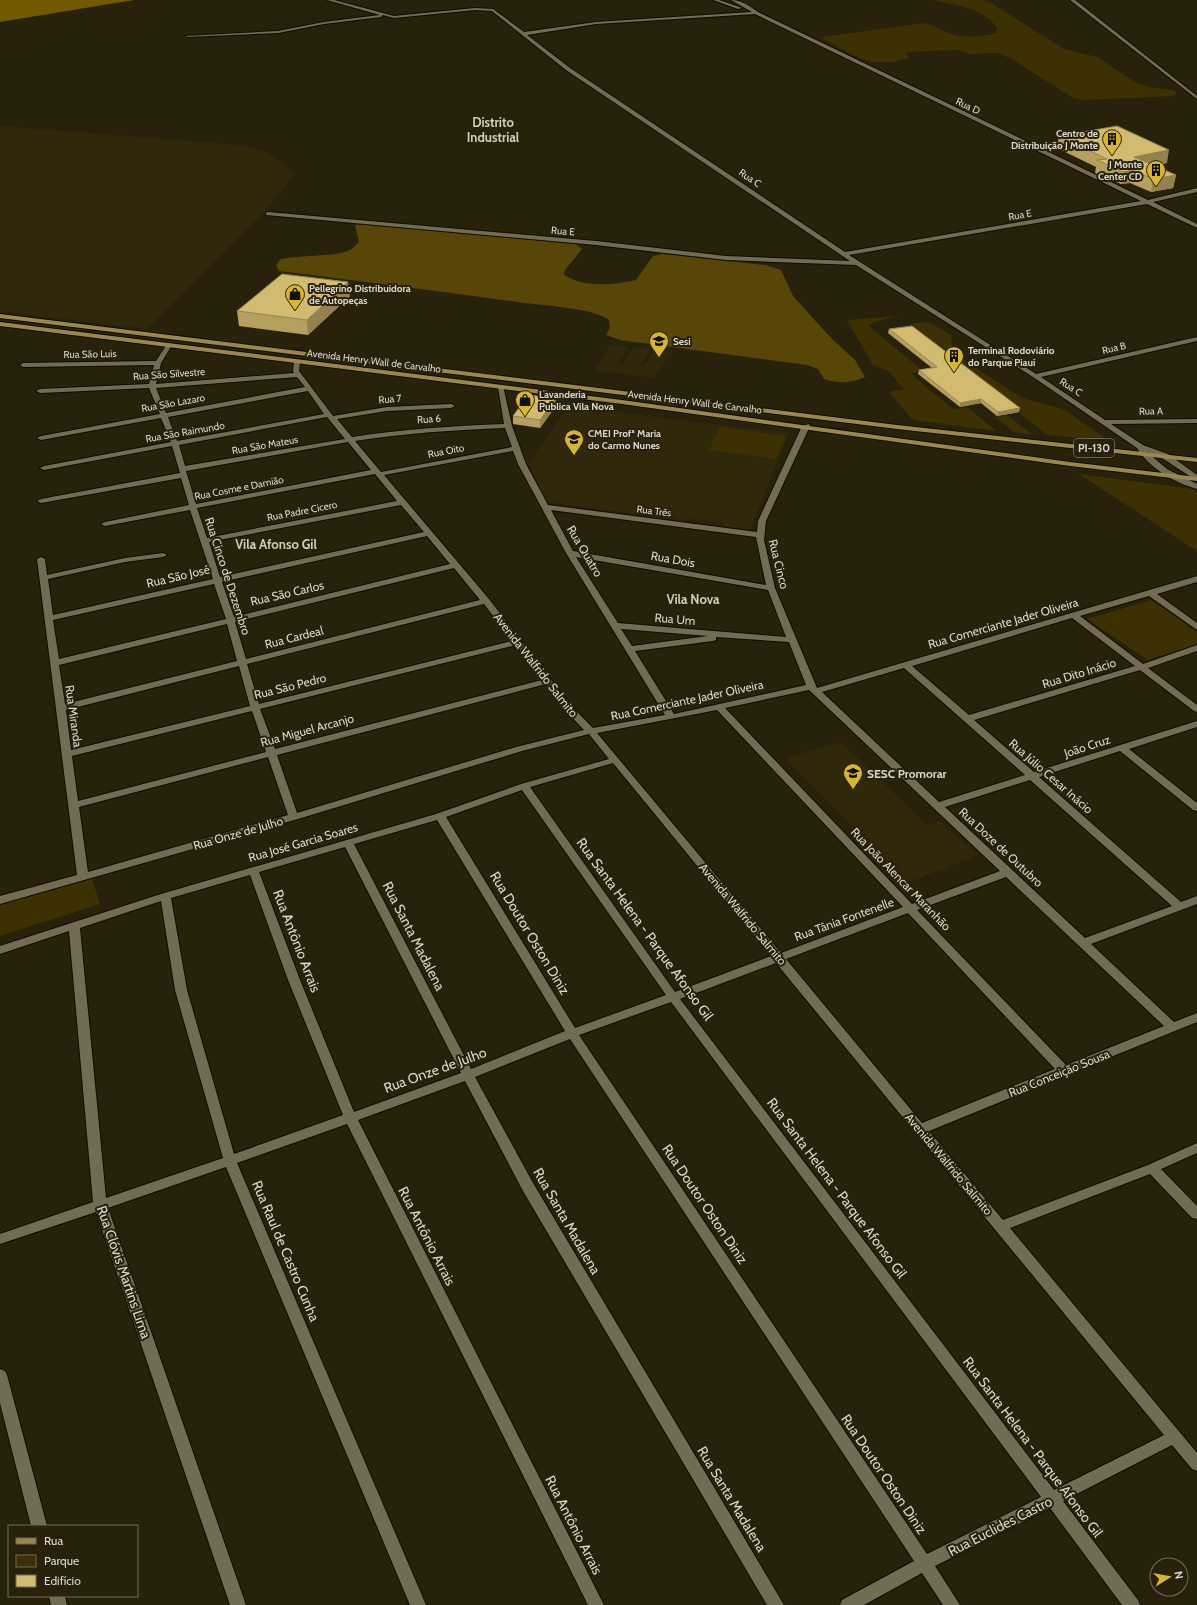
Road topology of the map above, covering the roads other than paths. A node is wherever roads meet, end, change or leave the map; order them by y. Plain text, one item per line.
1 (329, 0) edge
2 (716, 0) edge
3 (733, 0) edge
4 (1072, 0) edge
5 (750, 10) junction
6 (756, 13) junction
7 (386, 16) junction
8 (523, 34) junction
9 (187, 36) dead end
10 (1197, 98) edge
11 (1197, 190) edge
12 (1147, 202) junction
13 (268, 214) dead end
14 (1197, 226) edge
15 (845, 254) junction
16 (856, 263) junction
17 (0, 316) edge
18 (0, 324) edge
19 (1197, 339) edge
20 (204, 341) junction
21 (169, 345) junction
22 (194, 348) junction
23 (310, 354) junction
24 (297, 362) junction
25 (158, 363) junction
26 (23, 365) dead end
27 (299, 375) junction
28 (1035, 376) junction
29 (553, 385) junction
30 (152, 386) junction
31 (501, 387) junction
32 (308, 389) junction
33 (40, 390) dead end
34 (547, 393) junction
35 (451, 406) dead end
36 (164, 415) junction
37 (330, 416) junction
38 (1197, 421) edge
39 (1106, 422) junction
40 (508, 426) junction
41 (806, 426) junction
42 (40, 438) dead end
43 (1016, 439) junction
44 (351, 440) junction
45 (175, 444) junction
46 (952, 447) junction
47 (516, 448) junction
48 (1142, 450) junction
49 (1165, 456) junction
50 (1197, 460) edge
51 (44, 468) dead end
52 (182, 472) junction
53 (379, 473) junction
54 (1173, 476) junction
55 (1197, 479) edge
56 (1197, 487) edge
57 (41, 501) dead end
58 (404, 502) junction
59 (193, 507) junction
60 (546, 507) junction
61 (104, 524) dead end
62 (430, 533) junction
63 (760, 534) junction
64 (204, 541) junction
65 (570, 553) junction
66 (163, 556) dead end
67 (41, 560) dead end
68 (456, 565) junction
69 (44, 578) junction
70 (1197, 579) edge
71 (218, 580) junction
72 (771, 588) junction
73 (1149, 592) junction
74 (486, 601) junction
75 (1073, 615) junction
76 (49, 618) junction
77 (230, 619) junction
78 (617, 626) junction
79 (1197, 627) edge
80 (731, 636) junction
81 (791, 640) junction
82 (518, 642) junction
83 (1197, 648) edge
84 (631, 649) junction
85 (55, 662) junction
86 (242, 662) junction
87 (905, 664) junction
88 (1142, 667) junction
89 (548, 681) junction
90 (813, 689) junction
91 (718, 706) junction
92 (256, 707) junction
93 (61, 708) junction
94 (1197, 709) edge
95 (671, 717) junction
96 (967, 719) junction
97 (1197, 724) edge
98 (591, 732) junction
99 (1122, 748) junction
100 (271, 753) junction
101 (67, 754) junction
102 (614, 760) junction
103 (1032, 776) junction
104 (524, 786) junction
105 (74, 805) junction
106 (938, 806) junction
107 (1197, 808) edge
108 (440, 816) junction
109 (294, 817) junction
110 (348, 842) junction
111 (253, 870) junction
112 (1008, 872) junction
113 (84, 877) junction
114 (165, 896) junction
115 (0, 900) edge
116 (1197, 900) edge
117 (1180, 907) junction
118 (910, 908) junction
119 (74, 925) junction
120 (1083, 943) junction
121 (0, 950) edge
122 (778, 957) junction
123 (673, 997) junction
124 (1197, 1017) edge
125 (1172, 1027) junction
126 (572, 1033) junction
127 (1064, 1071) junction
128 (469, 1075) junction
129 (350, 1117) junction
130 (920, 1129) junction
131 (1197, 1148) edge
132 (230, 1161) junction
133 (1152, 1168) junction
134 (100, 1204) junction
135 (1197, 1214) edge
136 (1001, 1226) junction
137 (0, 1239) edge
138 (0, 1375) edge
139 (1174, 1437) junction
140 (1197, 1464) edge
141 (1053, 1499) junction
142 (39, 1525) edge
143 (924, 1564) junction
144 (238, 1605) edge
145 (418, 1605) edge
146 (596, 1605) edge
147 (776, 1605) edge
148 (848, 1605) edge
149 (952, 1605) edge
150 (1132, 1605) edge

1 - 7 street, Rua C
2 - 5 street
3 - 5 street, Rua D
4 - 10 street
5 - 6 street, Rua D
6 - 8 street
6 - 12 street, Rua D
7 - 8 street, Rua C
7 - 9 street
8 - 15 street, Rua C
11 - 12 street, Rua E
12 - 14 street, Rua D
12 - 15 street, Rua E
13 - 16 street, Rua E
15 - 16 street, Rua C
16 - 28 street, Rua C
17 - 20 main road, Avenida Henry Wall de Carvalho / PI-130
18 - 21 main road, Avenida Henry Wall de Carvalho / PI-130
19 - 28 street, Rua B
20 - 22 main road
20 - 23 main road, Avenida Henry Wall de Carvalho / PI-130
21 - 22 main road, Avenida Henry Wall de Carvalho / PI-130
21 - 25 street
22 - 24 main road, Avenida Henry Wall de Carvalho / PI-130
23 - 24 main road
23 - 29 main road, Avenida Henry Wall de Carvalho / PI-130
24 - 27 street, Avenida Walfrido Salmito
24 - 31 main road, Avenida Henry Wall de Carvalho / PI-130
25 - 26 street, Rua São Luis
25 - 30 street
27 - 30 street, Rua São Silvestre
27 - 32 street, Avenida Walfrido Salmito
28 - 39 street, Rua C
29 - 34 main road
29 - 43 main road, Avenida Henry Wall de Carvalho / PI-130
30 - 33 street, Rua São Silvestre
30 - 36 street, Rua Cinco de Dezembro
31 - 34 main road, Avenida Henry Wall de Carvalho / PI-130
31 - 40 street, Rua Quatro
32 - 36 street, Rua São Lazaro
32 - 37 street, Avenida Walfrido Salmito
34 - 41 main road, Avenida Henry Wall de Carvalho / PI-130
35 - 37 street, Rua 7
36 - 42 street, Rua São Lazaro
36 - 45 street, Rua Cinco de Dezembro
37 - 44 street, Avenida Walfrido Salmito
37 - 45 street, Rua São Raimundo
38 - 39 street, Rua A
39 - 48 street, Rua C
40 - 44 street, Rua 6
40 - 47 street, Rua Quatro
41 - 46 main road, Avenida Henry Wall de Carvalho / PI-130
41 - 63 street, Rua Cinco
43 - 46 main road
43 - 48 main road, Avenida Henry Wall de Carvalho / PI-130
44 - 52 street, Rua São Mateus
44 - 53 street, Avenida Walfrido Salmito
45 - 51 street, Rua São Raimundo
45 - 52 street, Rua Cinco de Dezembro
46 - 54 main road, Avenida Henry Wall de Carvalho / PI-130
47 - 53 street, Rua Oito
47 - 60 street, Rua Quatro
48 - 49 main road, Avenida Henry Wall de Carvalho / PI-130
48 - 54 street, Rua C
49 - 50 main road, Avenida Henry Wall de Carvalho / PI-130
49 - 55 street
52 - 57 street, Rua São Mateus
52 - 59 street, Rua Cinco de Dezembro
53 - 58 street, Avenida Walfrido Salmito
53 - 59 street, Rua Cosme e Damião
54 - 55 main road, Avenida Henry Wall de Carvalho / PI-130
54 - 56 street, Rua C
58 - 62 street, Avenida Walfrido Salmito
58 - 64 street, Rua Padre Cicero
59 - 61 street, Rua Cosme e Damião
59 - 64 street, Rua Cinco de Dezembro
60 - 63 street, Rua Três
60 - 65 street, Rua Quatro
62 - 68 street, Avenida Walfrido Salmito
62 - 71 street, Rua São José
63 - 72 street, Rua Cinco
64 - 71 street, Rua Cinco de Dezembro
65 - 72 street, Rua Dois
65 - 78 street, Rua Quatro
66 - 69 street
67 - 69 street, Rua Miranda
68 - 74 street, Avenida Walfrido Salmito
68 - 77 street, Rua São Carlos
69 - 76 street, Rua Miranda
70 - 73 street, Rua Comerciante Jader Oliveira
71 - 76 street, Rua São José
71 - 77 street, Rua Cinco de Dezembro
72 - 81 street, Rua Cinco
73 - 75 street, Rua Comerciante Jader Oliveira
73 - 79 street
74 - 82 street, Avenida Walfrido Salmito
74 - 86 street, Rua Cardeal
75 - 87 street, Rua Comerciante Jader Oliveira
75 - 88 street
76 - 85 street, Rua Miranda
77 - 85 street, Rua São Carlos
77 - 86 street, Rua Cinco de Dezembro
78 - 80 street, Rua Um
78 - 84 street, Rua Quatro
80 - 81 street, Rua Um
80 - 84 street, Rua Um
81 - 90 street, Rua Cinco
82 - 89 street, Avenida Walfrido Salmito
82 - 92 street, Rua São Pedro
83 - 88 street, Rua Dito Inácio
84 - 95 street, Rua Quatro
85 - 93 street, Rua Miranda
86 - 92 street, Rua Cinco de Dezembro
86 - 93 street, Rua Cardeal
87 - 90 street, Rua Comerciante Jader Oliveira
87 - 96 street, Rua Júlio Cesar Inácio
88 - 94 street
88 - 96 street, Rua Dito Inácio
89 - 98 street, Avenida Walfrido Salmito
89 - 100 street, Rua Miguel Arcanjo
90 - 91 street, Rua Comerciante Jader Oliveira
90 - 106 street, Rua Doze de Outubro
91 - 95 street, Rua Comerciante Jader Oliveira
91 - 118 street, Rua João Alencar Maranhão
92 - 100 street, Rua Cinco de Dezembro
92 - 101 street, Rua São Pedro
93 - 101 street, Rua Miranda
95 - 98 street, Rua Comerciante Jader Oliveira
96 - 103 street, Rua Júlio Cesar Inácio
97 - 99 street, João Cruz
98 - 102 street, Avenida Walfrido Salmito
98 - 109 street, Rua Onze de Julho
99 - 103 street, João Cruz
99 - 107 street
100 - 105 street, Rua Miguel Arcanjo
100 - 109 street, Rua Cinco de Dezembro
101 - 105 street, Rua Miranda
102 - 104 street, Rua José Garcia Soares
102 - 122 street, Avenida Walfrido Salmito
103 - 106 street, João Cruz
103 - 117 street, Rua Júlio Cesar Inácio
104 - 108 street, Rua José Garcia Soares
104 - 123 street, Rua Santa Helena - Parque Afonso Gil
105 - 113 street, Rua Miranda
106 - 112 street, Rua Doze de Outubro
108 - 110 street, Rua José Garcia Soares
108 - 126 street, Rua Doutor Oston Diniz
109 - 113 street, Rua Onze de Julho
110 - 111 street, Rua José Garcia Soares
110 - 128 street, Rua Santa Madalena
111 - 114 street, Rua José Garcia Soares
111 - 129 street, Rua Antônio Arrais
112 - 118 street, Rua Tânia Fontenelle
112 - 120 street, Rua Doze de Outubro
113 - 115 street, Rua Onze de Julho
114 - 119 street, Rua José Garcia Soares
114 - 132 street, Rua Raul de Castro Cunha
116 - 117 street
117 - 120 street
118 - 122 street, Rua Tânia Fontenelle
118 - 127 street, Rua João Alencar Maranhão
119 - 121 street, Rua José Garcia Soares
119 - 134 street, Rua Clóvis Martins Lima
120 - 125 street, Rua Doze de Outubro
122 - 123 street, Rua Onze de Julho
122 - 130 street, Avenida Walfrido Salmito
123 - 126 street, Rua Onze de Julho
123 - 141 street, Rua Santa Helena - Parque Afonso Gil
124 - 125 street, Rua Conceição Sousa
125 - 127 street, Rua Conceição Sousa
126 - 128 street, Rua Onze de Julho
126 - 143 street, Rua Doutor Oston Diniz
127 - 130 street, Rua Conceição Sousa
128 - 129 street, Rua Onze de Julho
128 - 147 street, Rua Santa Madalena
129 - 132 street, Rua Onze de Julho
129 - 146 street, Rua Antônio Arrais
130 - 136 street, Avenida Walfrido Salmito
131 - 133 street
132 - 134 street, Rua Onze de Julho
132 - 145 street, Rua Raul de Castro Cunha
133 - 135 street
133 - 136 street
134 - 137 street, Rua Onze de Julho
134 - 144 street, Rua Clóvis Martins Lima
136 - 139 street, Avenida Walfrido Salmito
138 - 142 street
139 - 140 street, Avenida Walfrido Salmito
139 - 141 street, Rua Euclides Castro
141 - 143 street, Rua Euclides Castro
141 - 150 street, Rua Santa Helena - Parque Afonso Gil
143 - 148 street, Rua Euclides Castro
143 - 149 street, Rua Doutor Oston Diniz

